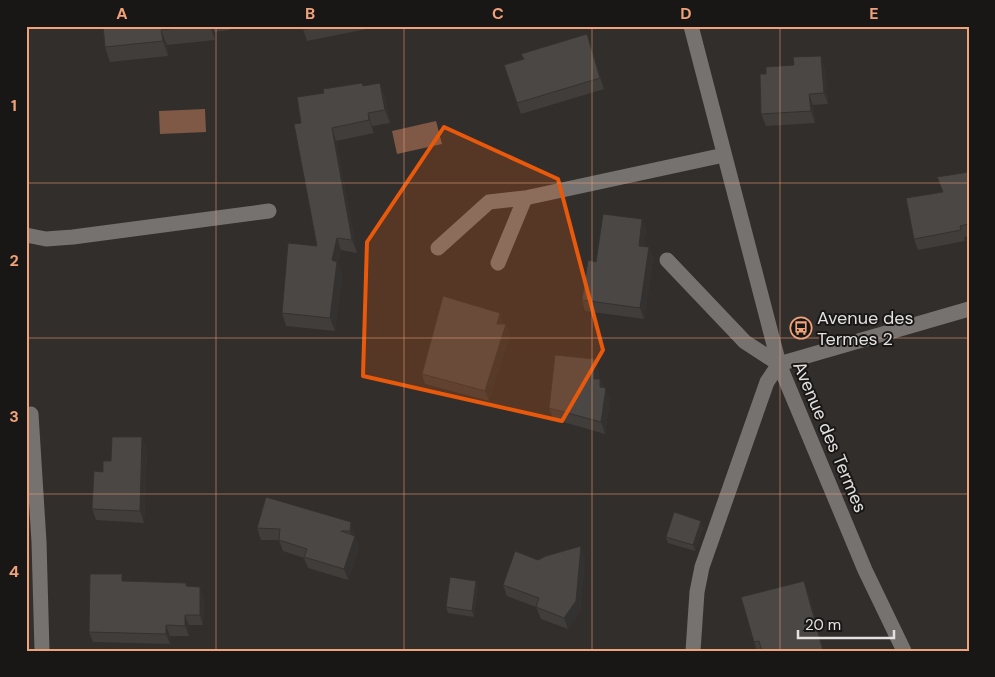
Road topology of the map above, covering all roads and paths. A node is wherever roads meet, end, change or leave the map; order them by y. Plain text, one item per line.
1 (692, 26) edge
2 (724, 155) junction
3 (525, 198) junction
4 (269, 211) dead end
5 (26, 235) edge
6 (438, 248) dead end
7 (667, 260) dead end
8 (498, 263) dead end
9 (969, 309) edge
10 (779, 364) junction
11 (31, 414) dead end
12 (42, 651) edge
13 (693, 651) edge
14 (904, 651) edge

1 - 2 street, Avenue des Termes
2 - 3 street
2 - 10 street, Avenue des Termes
3 - 6 street
3 - 8 street
4 - 5 street
7 - 10 street
9 - 10 street
10 - 13 street
10 - 14 street, Avenue des Termes
11 - 12 street

